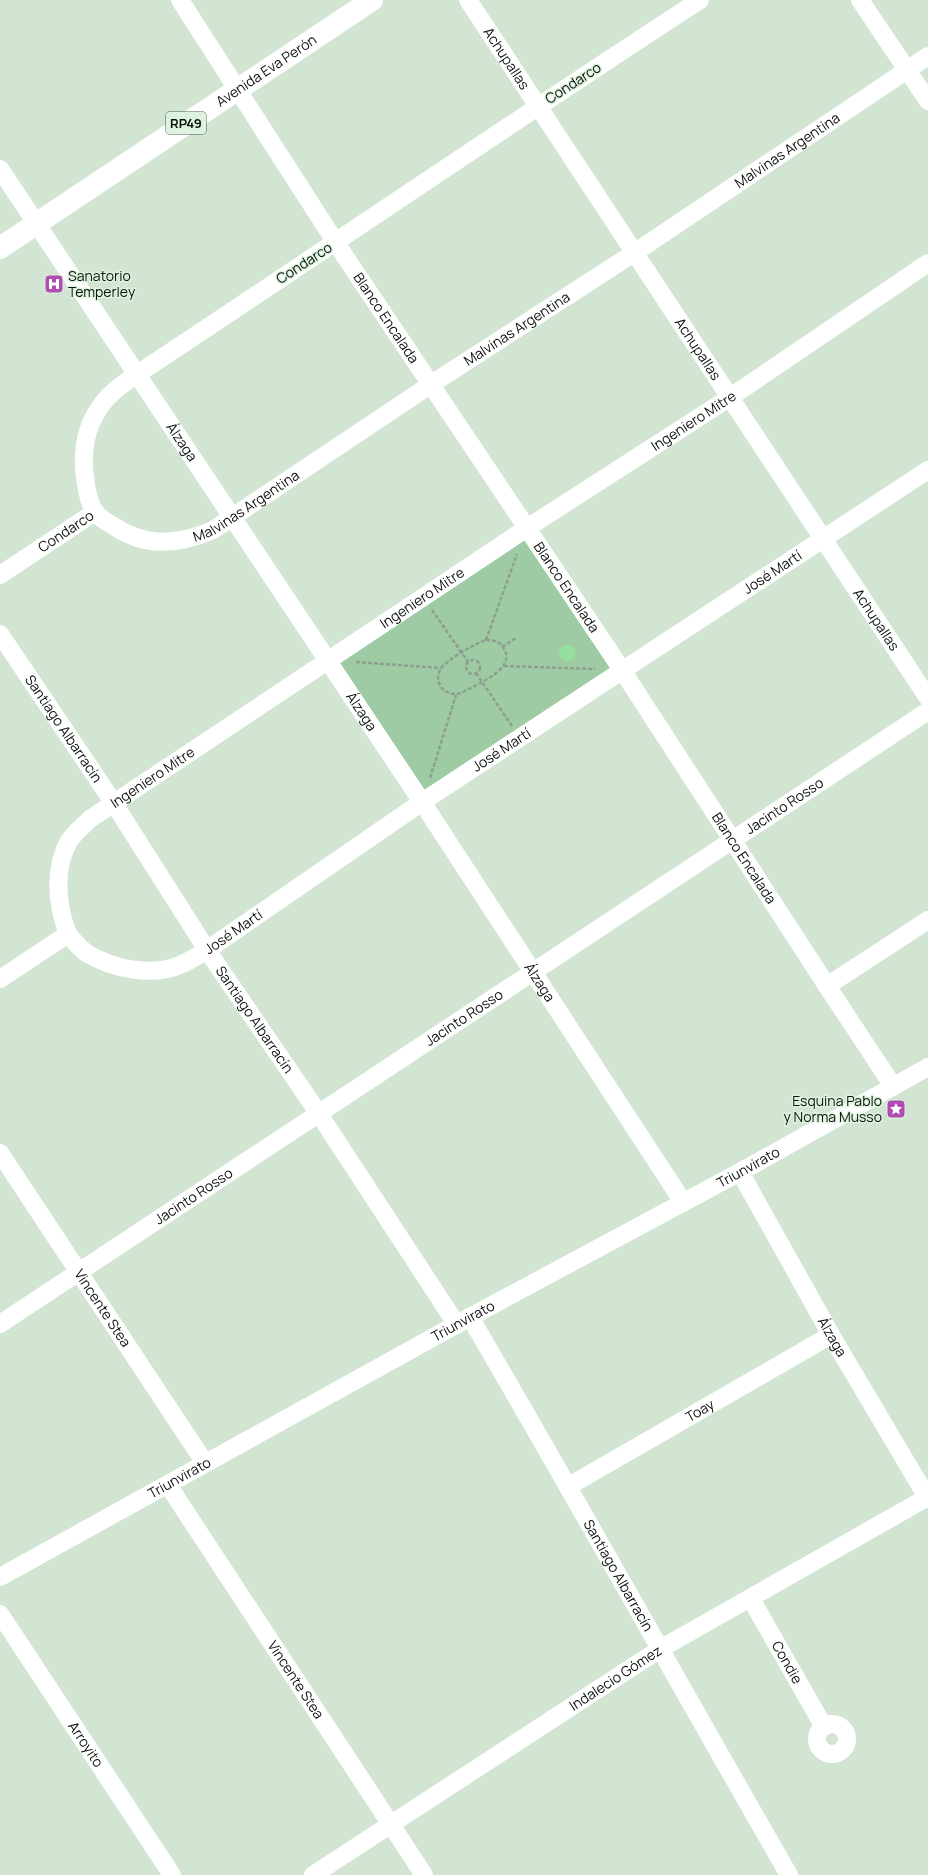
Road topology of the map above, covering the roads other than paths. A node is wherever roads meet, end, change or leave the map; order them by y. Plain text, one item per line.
1 (180, 0) edge
2 (372, 0) edge
3 (468, 0) edge
4 (700, 0) edge
5 (860, 0) edge
6 (928, 56) edge
7 (907, 70) junction
8 (238, 88) junction
9 (928, 101) edge
10 (537, 107) junction
11 (0, 169) edge
12 (36, 224) junction
13 (336, 243) junction
14 (0, 248) edge
15 (634, 253) junction
16 (928, 263) edge
17 (136, 374) junction
18 (430, 385) junction
19 (729, 398) junction
20 (928, 470) edge
21 (95, 512) junction
22 (233, 518) junction
23 (527, 528) junction
24 (823, 539) junction
25 (0, 575) edge
26 (0, 634) edge
27 (327, 660) junction
28 (622, 670) junction
29 (928, 698) edge
30 (928, 711) edge
31 (113, 802) junction
32 (422, 802) junction
33 (733, 839) junction
34 (928, 920) edge
35 (68, 934) junction
36 (207, 950) junction
37 (532, 972) junction
38 (0, 979) edge
39 (827, 986) junction
40 (928, 1067) edge
41 (893, 1086) junction
42 (319, 1114) junction
43 (0, 1153) edge
44 (740, 1172) junction
45 (683, 1202) junction
46 (78, 1271) junction
47 (464, 1321) junction
48 (0, 1324) edge
49 (831, 1335) junction
50 (205, 1463) junction
51 (168, 1486) junction
52 (569, 1486) junction
53 (928, 1498) edge
54 (0, 1577) edge
55 (751, 1599) junction
56 (0, 1614) edge
57 (660, 1649) junction
58 (824, 1727) dead end
59 (391, 1824) junction
60 (172, 1875) edge
61 (313, 1875) edge
62 (424, 1875) edge
63 (789, 1875) edge

1 - 8 street, Blanco Encalada
2 - 8 main road, Avenida Eva Perón / RP49
3 - 10 street, Achupallas
4 - 10 street, Condarco
5 - 7 street
6 - 7 street, Malvinas Argentina
7 - 9 street
7 - 15 street, Malvinas Argentina
8 - 12 main road, Avenida Eva Perón / RP49
8 - 13 street, Blanco Encalada
10 - 13 street, Condarco
10 - 15 street, Achupallas
11 - 12 street, Álzaga
12 - 14 main road, Avenida Eva Perón / RP49
12 - 17 street, Álzaga
13 - 17 street, Condarco
13 - 18 street, Blanco Encalada
15 - 18 street, Malvinas Argentina
15 - 19 street, Achupallas
16 - 19 street, Ingeniero Mitre
17 - 21 street, Condarco
17 - 22 street, Álzaga
18 - 22 street, Malvinas Argentina
18 - 23 street, Blanco Encalada
19 - 23 street, Ingeniero Mitre
19 - 24 street, Achupallas
20 - 24 street, José Martí
21 - 22 street, Malvinas Argentina
21 - 25 street, Condarco
22 - 27 street, Álzaga
23 - 27 street, Ingeniero Mitre
23 - 28 street, Blanco Encalada
24 - 28 street, José Martí
24 - 29 street, Achupallas
26 - 31 street, Santiago Albarracín
27 - 31 street, Ingeniero Mitre
27 - 32 street, Álzaga
28 - 32 street, José Martí
28 - 33 street, Blanco Encalada
30 - 33 street, Jacinto Rosso
31 - 35 street, Ingeniero Mitre
31 - 36 street, Santiago Albarracín
32 - 36 street, José Martí
32 - 37 street, Álzaga
33 - 37 street, Jacinto Rosso
33 - 39 street, Blanco Encalada
34 - 39 street
35 - 36 street, José Martí
35 - 38 street
36 - 42 street, Santiago Albarracín
37 - 42 street, Jacinto Rosso
37 - 45 street, Álzaga
39 - 41 street, Blanco Encalada
40 - 41 street, Triunvirato
41 - 44 street, Triunvirato
42 - 46 street, Jacinto Rosso
42 - 47 street, Santiago Albarracín
43 - 46 street, Vincente Stea
44 - 45 street, Triunvirato
44 - 49 street, Álzaga
45 - 47 street, Triunvirato
46 - 48 street, Jacinto Rosso
46 - 50 street, Vincente Stea
47 - 50 street, Triunvirato
47 - 52 street, Santiago Albarracín
49 - 52 street, Toay
49 - 53 street, Álzaga
50 - 51 street, Triunvirato
51 - 54 street, Triunvirato
51 - 59 street, Vincente Stea
52 - 57 street, Santiago Albarracín
53 - 55 street, Indalecio Gómez
55 - 57 street, Indalecio Gómez
55 - 58 street, Condie
56 - 60 street, Arroyito
57 - 59 street, Indalecio Gómez
57 - 63 street, Santiago Albarracín
59 - 61 street, Indalecio Gómez
59 - 62 street, Vincente Stea

